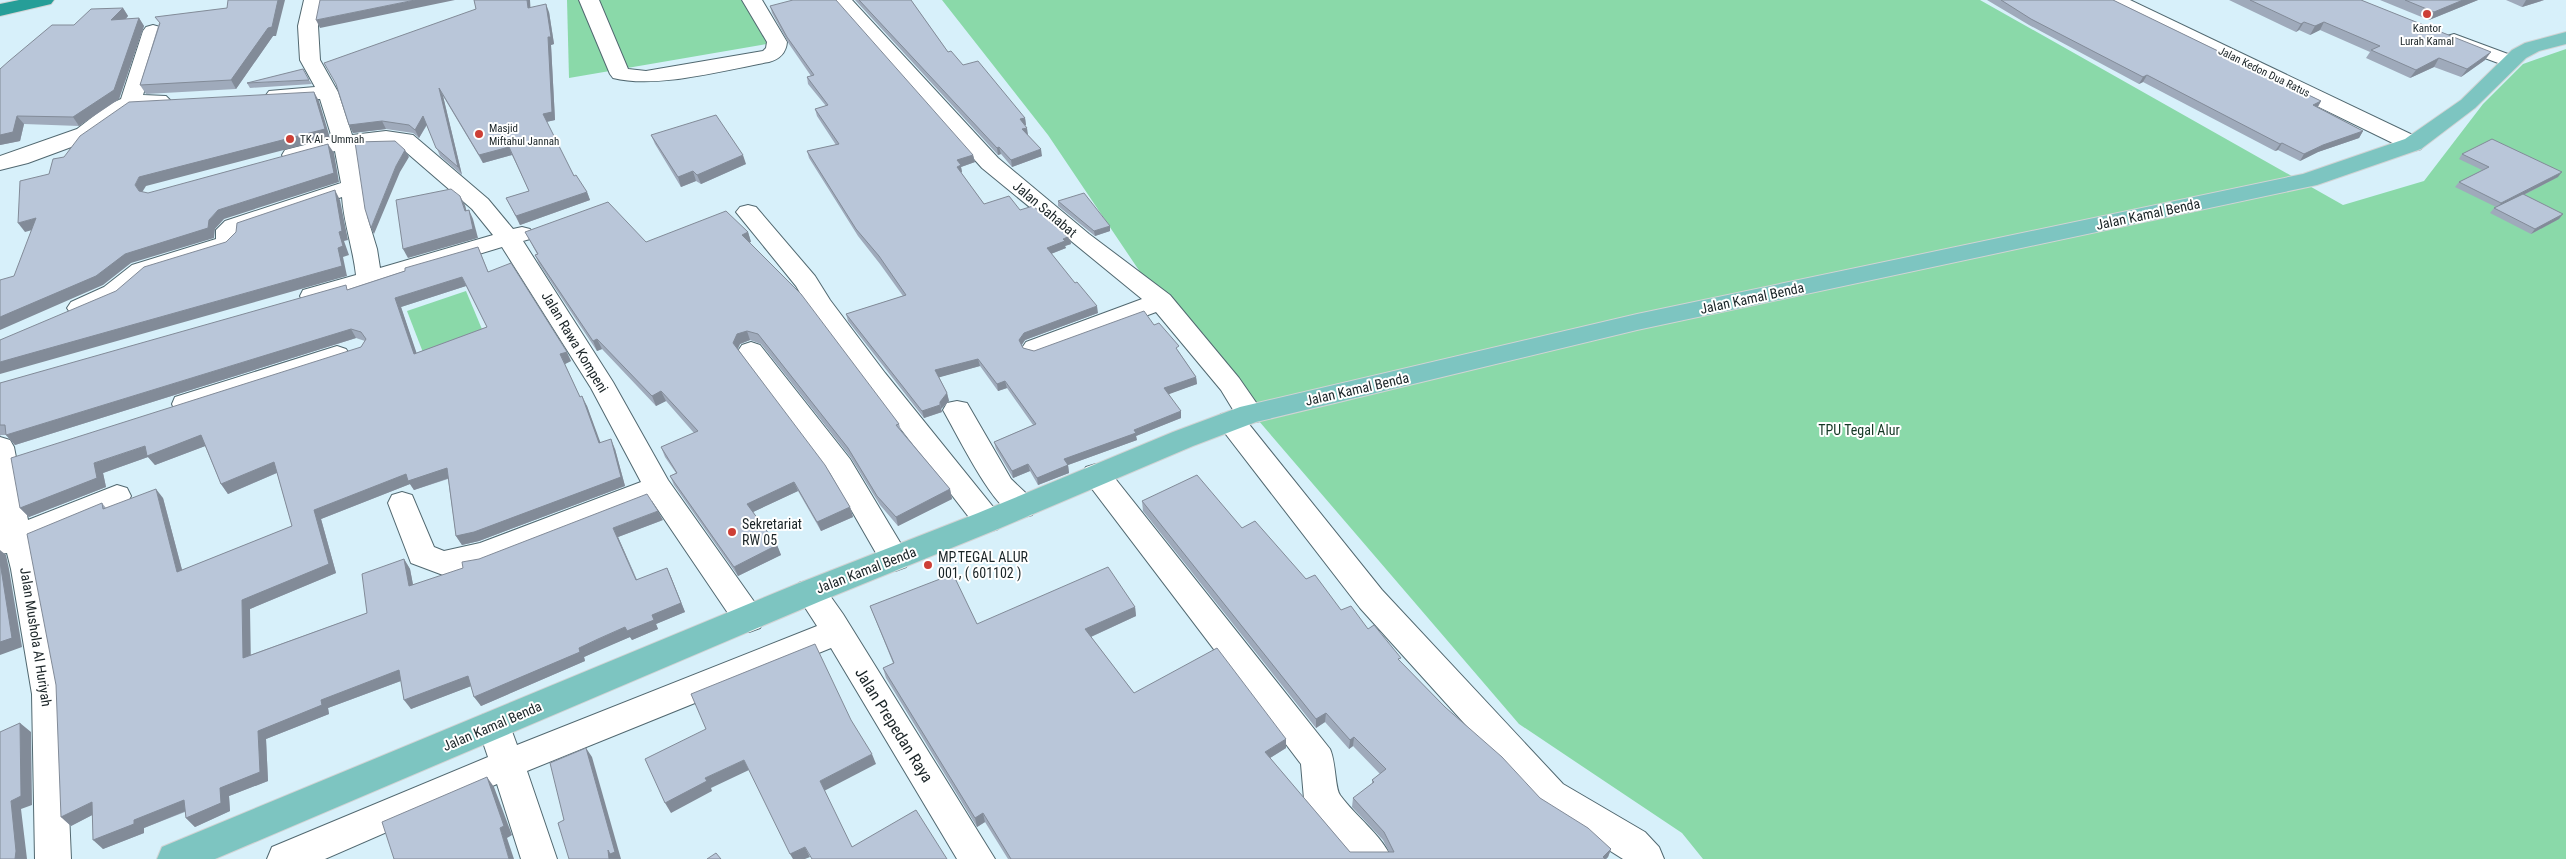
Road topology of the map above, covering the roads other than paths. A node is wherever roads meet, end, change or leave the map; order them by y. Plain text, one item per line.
1 (44, 0) edge
2 (314, 0) edge
3 (752, 0) edge
4 (842, 0) edge
5 (2115, 0) edge
6 (597, 5) edge
7 (0, 10) edge
8 (153, 31) dead end
9 (2439, 34) edge
10 (2566, 38) edge
11 (2510, 61) junction
12 (328, 92) junction
13 (254, 96) edge
14 (180, 100) edge
15 (130, 103) junction
16 (344, 142) junction
17 (2413, 144) junction
18 (278, 160) edge
19 (0, 163) edge
20 (353, 186) junction
21 (748, 212) dead end
22 (544, 226) edge
23 (508, 239) junction
24 (369, 278) junction
25 (1161, 301) junction
26 (292, 302) edge
27 (56, 319) edge
28 (1035, 348) edge
29 (357, 349) edge
30 (751, 351) dead end
31 (166, 410) edge
32 (957, 410) dead end
33 (1243, 429) junction
34 (11, 453) edge
35 (1105, 486) junction
36 (658, 488) junction
37 (117, 496) dead end
38 (402, 503) dead end
39 (1022, 507) junction
40 (988, 521) junction
41 (8, 540) edge
42 (895, 559) junction
43 (824, 612) junction
44 (749, 618) junction
45 (501, 746) junction
46 (1630, 854) edge
47 (178, 858) edge
48 (53, 859) edge
49 (285, 859) edge
50 (539, 859) edge
51 (977, 859) edge
52 (1374, 859) edge

1 - 7 highway
2 - 12 street
3 - 6 street
4 - 25 street, Jalan Sahabat
5 - 17 street, Jalan Kedon Dua Ratus
8 - 15 street
9 - 11 street
10 - 11 main road, Jalan Kamal Benda
11 - 17 main road, Jalan Kamal Benda
12 - 13 street
12 - 16 street
14 - 15 street
15 - 19 street
16 - 18 street, Jalan Rawa Kompeni
16 - 20 street
16 - 23 street, Jalan Rawa Kompeni
17 - 33 main road, Jalan Kamal Benda
20 - 24 street
20 - 27 street
21 - 40 street
22 - 23 street
23 - 24 street
23 - 36 street, Jalan Rawa Kompeni
24 - 26 street
25 - 28 street
25 - 33 street, Jalan Sahabat
29 - 31 street
30 - 42 street
32 - 39 street
33 - 35 main road, Jalan Kamal Benda
33 - 46 street, Jalan Sahabat
34 - 41 street, Jalan Mushola Al Huriyah
35 - 39 main road, Jalan Kamal Benda
35 - 52 street
36 - 38 street
36 - 44 street, Jalan Rawa Kompeni
37 - 41 street
39 - 40 main road, Jalan Kamal Benda
40 - 42 main road, Jalan Kamal Benda
41 - 48 street, Jalan Mushola Al Huriyah
42 - 43 main road, Jalan Kamal Benda
43 - 44 main road, Jalan Kamal Benda
43 - 45 street
43 - 51 street, Jalan Prepedan Raya
44 - 45 main road, Jalan Kamal Benda
45 - 47 main road, Jalan Kamal Benda
45 - 49 street
45 - 50 street

